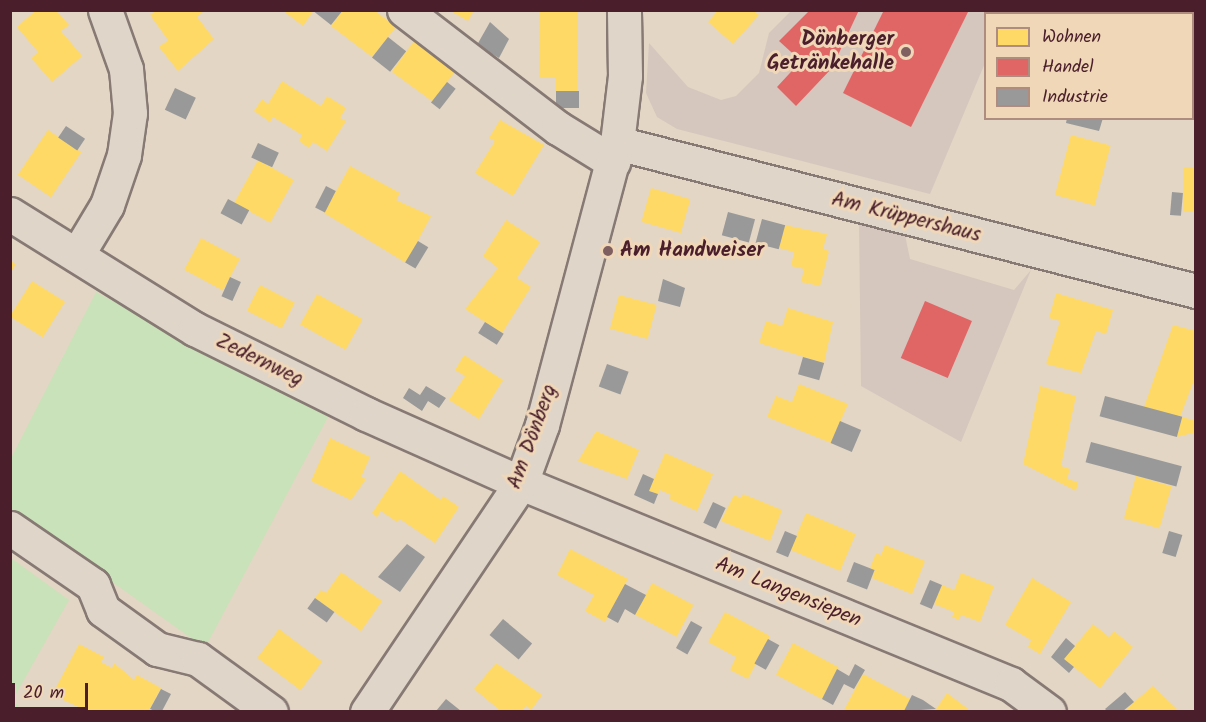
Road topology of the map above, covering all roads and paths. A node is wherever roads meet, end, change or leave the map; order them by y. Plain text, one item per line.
1 (105, 10) edge
2 (404, 10) edge
3 (624, 10) edge
4 (615, 152) junction
5 (10, 214) edge
6 (77, 255) junction
7 (1196, 291) edge
8 (521, 483) junction
9 (10, 528) edge
10 (271, 711) edge
11 (367, 711) edge
12 (1049, 711) edge

1 - 6 street
2 - 4 street
3 - 4 street, Am Dönberg
4 - 7 street, Am Krüppershaus
4 - 8 street, Am Dönberg
5 - 6 street, Zedernweg
6 - 8 street, Zedernweg
8 - 11 street, Am Dönberg
8 - 12 street, Am Langensiepen
9 - 10 street

